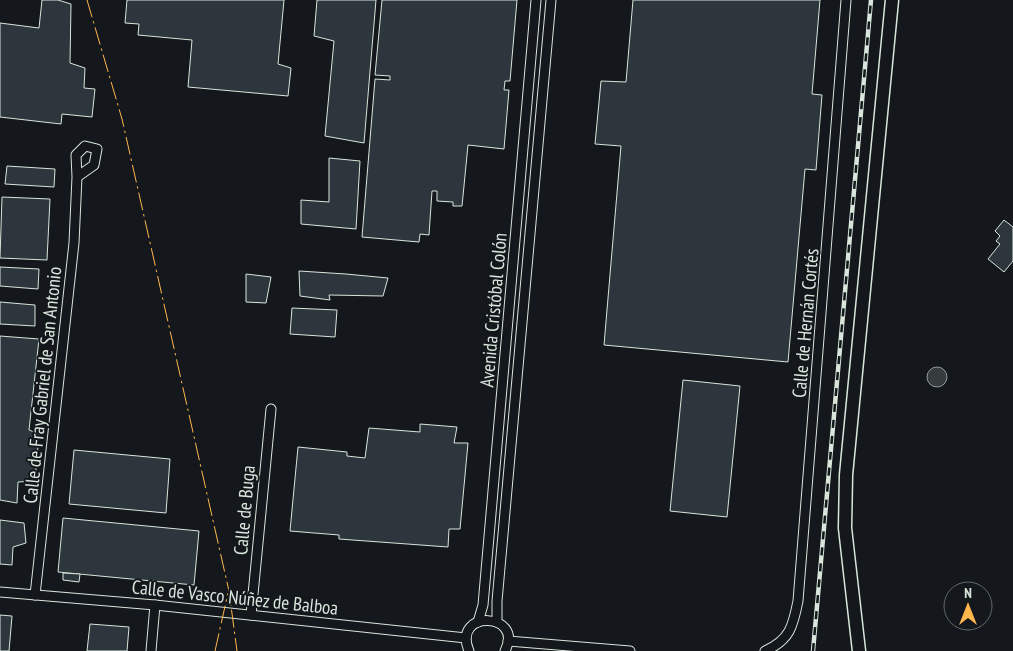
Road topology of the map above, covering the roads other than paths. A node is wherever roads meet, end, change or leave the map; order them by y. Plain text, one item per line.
1 (536, 0) edge
2 (551, 0) edge
3 (846, 0) edge
4 (892, 0) edge
5 (77, 177) dead end
6 (270, 408) dead end
7 (0, 592) edge
8 (35, 595) junction
9 (155, 605) junction
10 (251, 615) junction
11 (478, 622) junction
12 (497, 622) junction
13 (466, 638) junction
14 (508, 641) junction
15 (151, 651) edge
16 (469, 651) edge
17 (505, 651) edge
18 (630, 651) edge
19 (765, 651) edge
20 (859, 651) edge

1 - 11 street, Avenida Cristóbal Colón
2 - 12 street, Avenida Cristóbal Colón
3 - 19 street, Calle de Hernán Cortés
4 - 20 main road
5 - 8 street, Calle de Fray Gabriel de San Antonio
6 - 10 street, Calle de Buga
7 - 8 street, Calle de Vasco Núñez de Balboa
8 - 9 street, Calle de Vasco Núñez de Balboa
9 - 10 street, Calle de Vasco Núñez de Balboa
9 - 15 street
10 - 13 street, Calle de Vasco Núñez de Balboa
11 - 12 street
11 - 13 street
12 - 14 street
13 - 16 street
14 - 17 street
14 - 18 street

